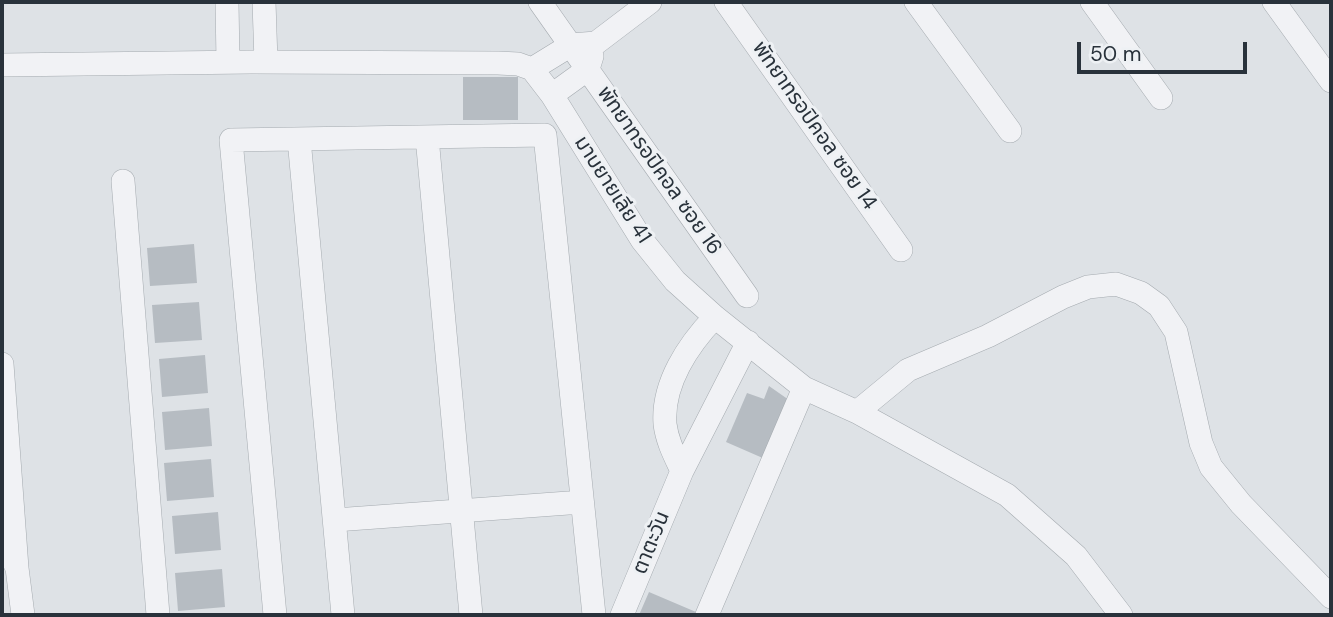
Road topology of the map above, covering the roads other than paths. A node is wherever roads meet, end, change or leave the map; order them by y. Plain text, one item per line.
1 (228, 2) edge
2 (264, 2) edge
3 (540, 2) edge
4 (650, 2) edge
5 (726, 2) edge
6 (916, 2) edge
7 (1092, 2) edge
8 (1273, 2) edge
9 (596, 43) junction
10 (571, 45) junction
11 (228, 62) junction
12 (265, 62) junction
13 (2, 65) edge
14 (532, 69) junction
15 (588, 69) junction
16 (1331, 81) edge
17 (552, 95) junction
18 (1161, 98) dead end
19 (1010, 131) dead end
20 (427, 137) junction
21 (299, 139) junction
22 (123, 181) dead end
23 (901, 250) dead end
24 (747, 296) dead end
25 (715, 317) junction
26 (748, 342) junction
27 (2, 364) edge
28 (804, 388) junction
29 (857, 412) junction
30 (682, 471) junction
31 (582, 502) junction
32 (462, 510) junction
33 (335, 520) junction
34 (2, 540) edge
35 (17, 568) junction
36 (1331, 597) edge
37 (23, 615) edge
38 (158, 615) edge
39 (275, 615) edge
40 (344, 615) edge
41 (471, 615) edge
42 (594, 615) edge
43 (622, 615) edge
44 (708, 615) edge
45 (1121, 615) edge

1 - 11 street
2 - 12 street
3 - 10 street, พัทยาทรอปิคอล ซอย 16
4 - 9 street
5 - 23 street, พัทยาทรอปิคอล ซอย 14
6 - 19 street
7 - 18 street
8 - 16 street
9 - 10 street
9 - 15 street
10 - 14 street
10 - 15 street, พัทยาทรอปิคอล ซอย 16
11 - 12 street
11 - 13 street
12 - 14 street
14 - 17 street, มาบยายเลีย 41
15 - 17 street
15 - 24 street, พัทยาทรอปิคอล ซอย 16
17 - 25 street, มาบยายเลีย 41
20 - 21 street
20 - 31 street
20 - 32 street
21 - 33 street
21 - 39 street
22 - 38 street
25 - 26 street, มาบยายเลีย 41
25 - 30 street
26 - 28 street, มาบยายเลีย 41
26 - 30 street, ตาตะวัน
27 - 35 street
28 - 29 street, มาบยายเลีย 41
28 - 44 street
29 - 36 street
29 - 45 street, มาบยายเลีย 41
30 - 43 street, ตาตะวัน
31 - 32 street
31 - 42 street
32 - 33 street
32 - 41 street
33 - 40 street
34 - 35 street
35 - 37 street

